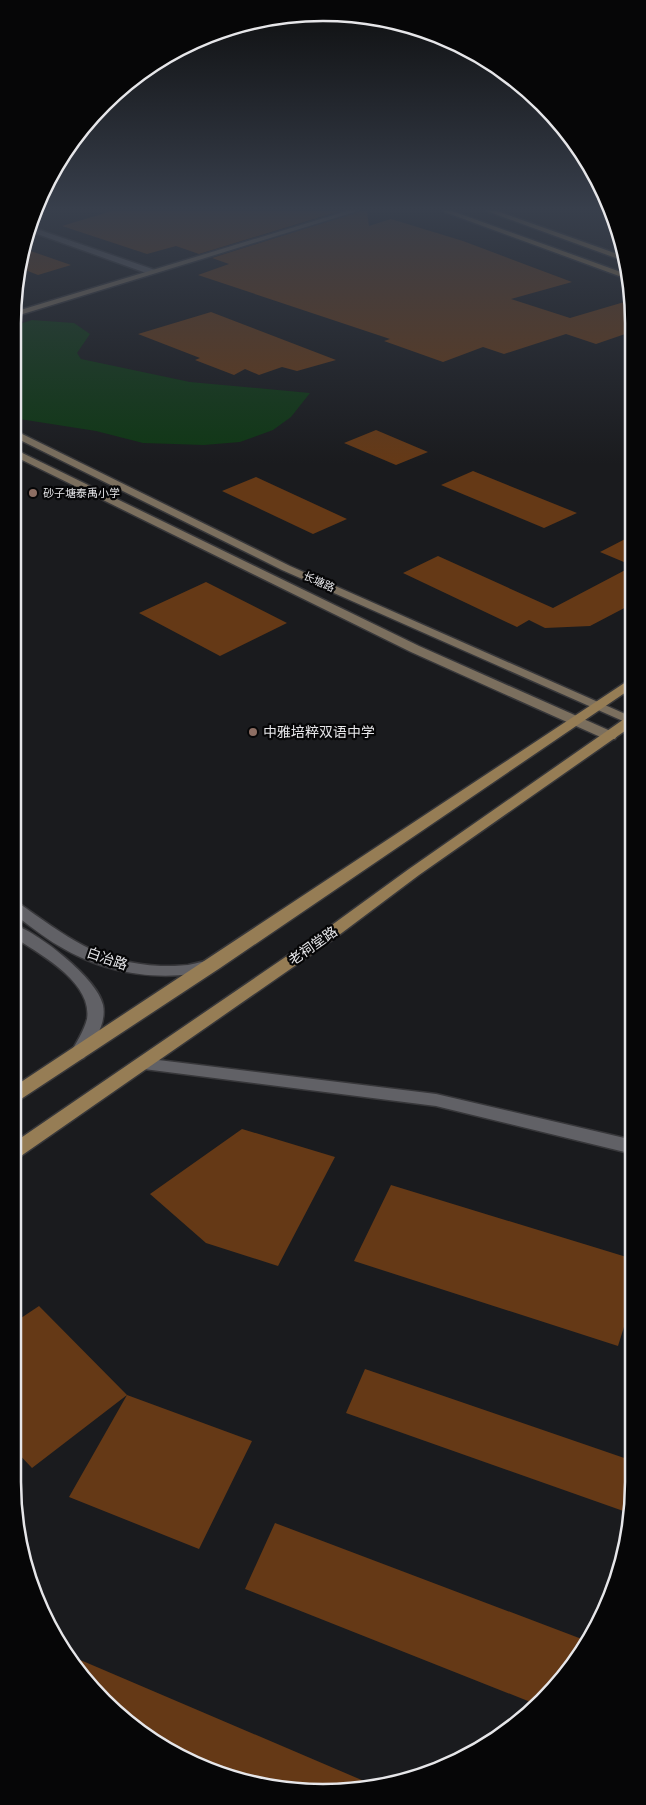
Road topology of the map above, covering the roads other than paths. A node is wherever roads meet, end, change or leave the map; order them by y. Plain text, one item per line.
1 (71, 295) edge
2 (22, 312) edge
3 (21, 436) edge
4 (21, 455) edge
5 (625, 687) edge
6 (597, 706) junction
7 (625, 718) edge
8 (575, 720) junction
9 (625, 725) edge
10 (610, 736) junction
11 (21, 911) edge
12 (21, 934) edge
13 (214, 964) junction
14 (78, 1054) junction
15 (142, 1064) junction
16 (21, 1091) edge
17 (625, 1145) edge
18 (21, 1147) edge

1 - 2 main road
3 - 6 main road, 长塘路
4 - 8 main road, 长塘路
5 - 6 main road
6 - 7 main road, 长塘路
6 - 8 main road
8 - 10 main road, 长塘路
8 - 13 main road
9 - 10 main road, 老祠堂路
10 - 15 main road, 老祠堂路
11 - 13 street, 白冶路
12 - 14 street, 白冶路
13 - 14 main road
14 - 16 main road
15 - 17 street
15 - 18 main road, 老祠堂路

